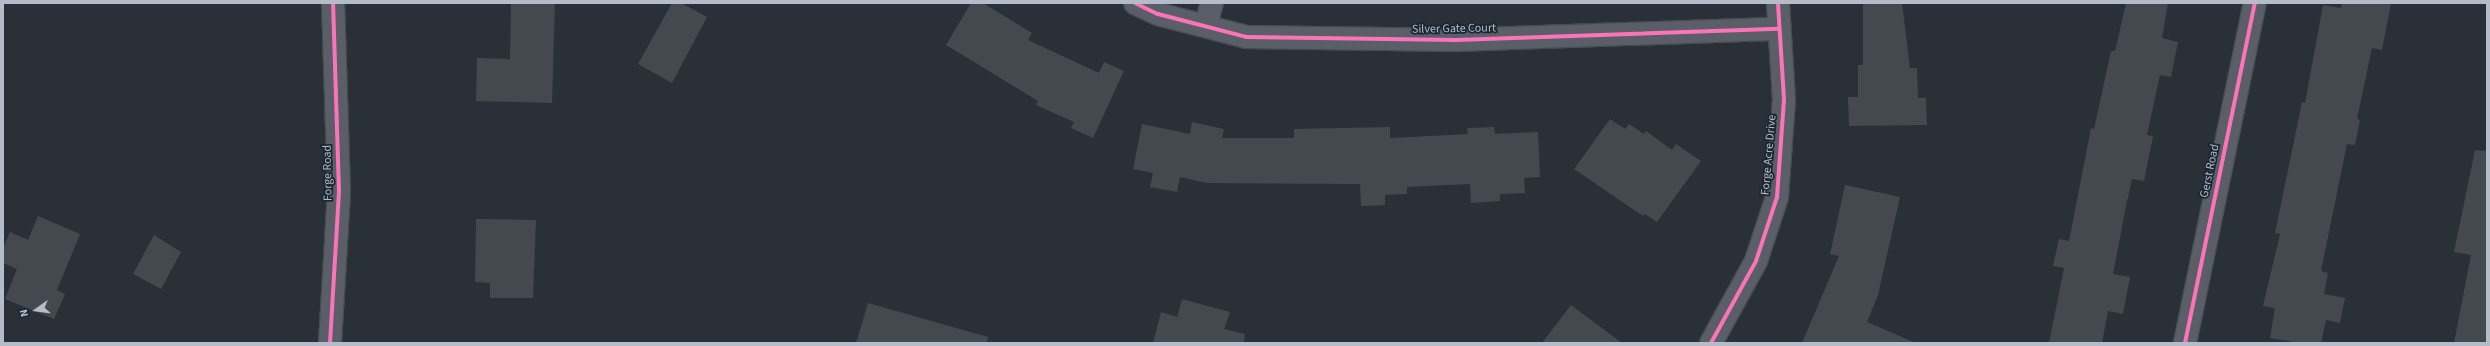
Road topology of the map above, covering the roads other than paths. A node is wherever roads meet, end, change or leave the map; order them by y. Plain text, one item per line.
1 (333, 3) edge
2 (1135, 3) edge
3 (1212, 3) edge
4 (1778, 3) edge
5 (2255, 3) edge
6 (1206, 25) junction
7 (1779, 29) junction
8 (330, 343) edge
9 (1711, 343) edge
10 (2185, 343) edge

1 - 8 street, Forge Road
2 - 6 street, Silver Gate Court
3 - 6 street
4 - 7 street, Forge Acre Drive
5 - 10 street, Gerst Road
6 - 7 street, Silver Gate Court
7 - 9 street, Forge Acre Drive

